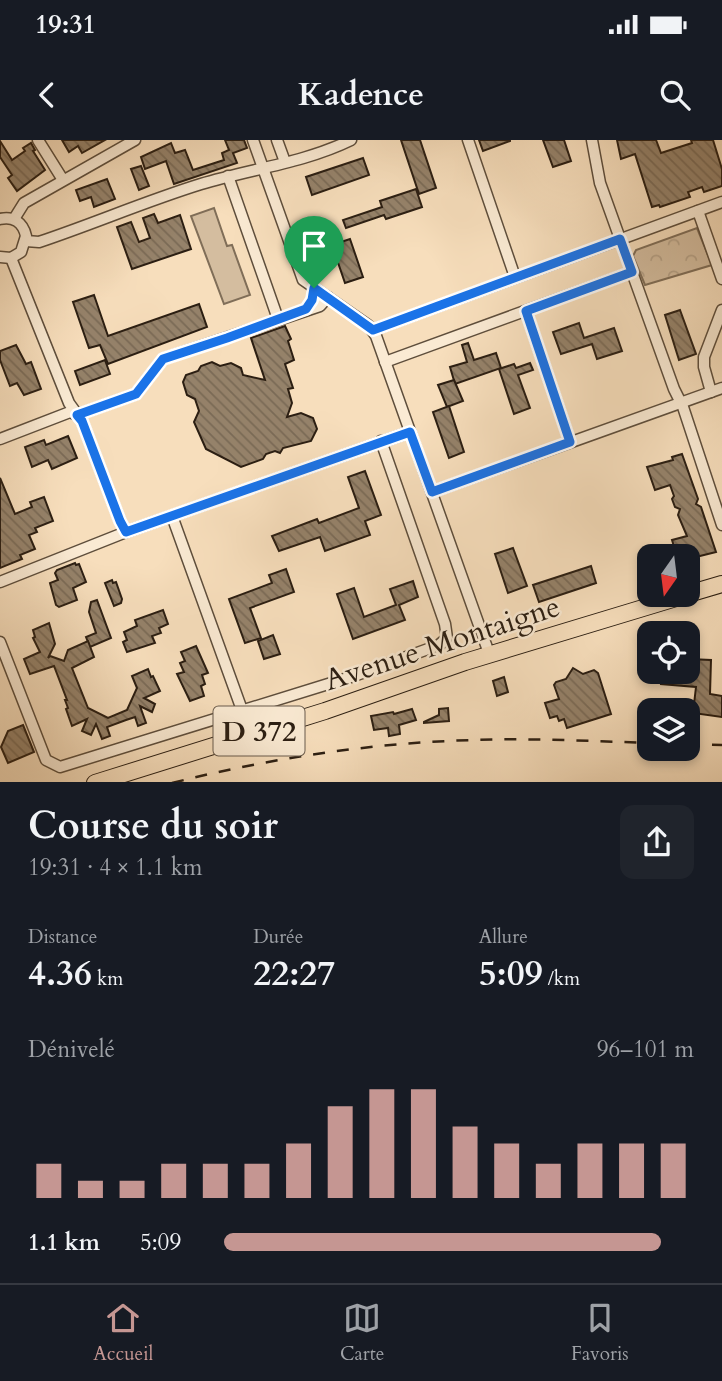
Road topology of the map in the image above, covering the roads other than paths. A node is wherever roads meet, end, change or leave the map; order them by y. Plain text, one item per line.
1 (38, 140) edge
2 (133, 140) edge
3 (253, 140) edge
4 (277, 140) edge
5 (351, 140) edge
6 (468, 140) edge
7 (592, 140) edge
8 (285, 162) junction
9 (264, 169) junction
10 (228, 176) junction
11 (63, 180) junction
12 (722, 202) edge
13 (698, 211) junction
14 (0, 219) edge
15 (14, 219) junction
16 (620, 239) junction
17 (26, 241) junction
18 (5, 257) edge
19 (632, 272) junction
20 (515, 277) junction
21 (722, 279) edge
22 (314, 288) junction
23 (328, 298) junction
24 (306, 309) junction
25 (722, 310) edge
26 (526, 311) junction
27 (278, 319) junction
28 (373, 330) junction
29 (385, 362) junction
30 (717, 390) edge
31 (681, 403) junction
32 (77, 415) junction
33 (410, 432) junction
34 (0, 439) edge
35 (381, 442) junction
36 (570, 442) junction
37 (432, 492) junction
38 (172, 516) junction
39 (722, 525) edge
40 (126, 532) junction
41 (0, 582) edge
42 (722, 584) edge
43 (700, 591) edge
44 (648, 607) edge
45 (0, 642) edge
46 (490, 656) junction
47 (242, 710) junction
48 (95, 782) edge

1 - 11 street
2 - 11 street
3 - 9 street
4 - 8 street
5 - 8 street
6 - 20 street
7 - 16 street
8 - 9 street
9 - 10 street
9 - 22 street
10 - 17 street
10 - 27 street
11 - 15 street
12 - 13 street
13 - 16 street
13 - 21 street
14 - 15 street
15 - 17 street
16 - 19 street
16 - 20 street
17 - 18 street
18 - 32 street
19 - 26 street
19 - 31 street
20 - 28 street
22 - 23 street
22 - 24 street
23 - 24 street
23 - 28 street
24 - 27 street
25 - 30 street
26 - 29 street
26 - 36 street
27 - 32 street
28 - 29 street
29 - 33 street
30 - 31 street
31 - 36 street
31 - 39 street
32 - 34 street
32 - 40 street
33 - 35 street
33 - 37 street
35 - 38 street
35 - 47 street
36 - 37 street
37 - 46 street
38 - 40 street
38 - 47 street
40 - 41 street
42 - 43 main road, Avenue Montaigne / D 372
44 - 46 main road, Avenue Montaigne / D 372
45 - 47 street
46 - 48 main road, Avenue Montaigne / D 372

